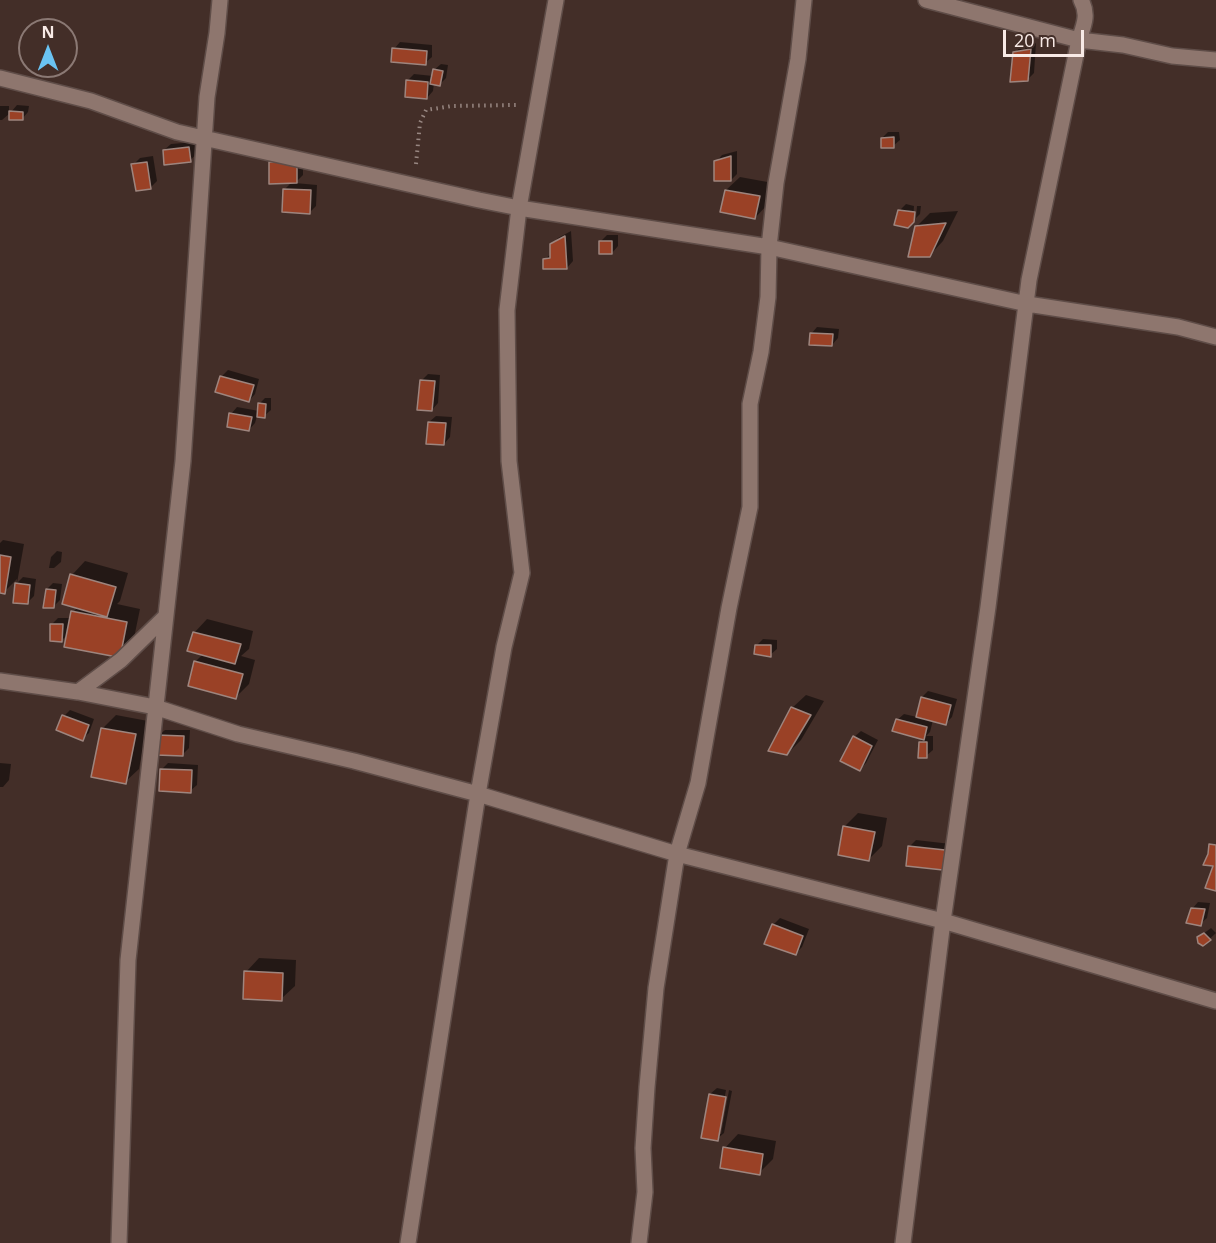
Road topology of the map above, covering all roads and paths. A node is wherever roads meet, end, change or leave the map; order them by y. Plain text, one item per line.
1 (220, 0) edge
2 (556, 0) edge
3 (804, 0) edge
4 (926, 0) edge
5 (1081, 0) edge
6 (1078, 40) junction
7 (1216, 60) edge
8 (0, 78) edge
9 (537, 106) junction
10 (205, 139) junction
11 (413, 186) junction
12 (519, 208) junction
13 (769, 247) junction
14 (1027, 304) junction
15 (1216, 337) edge
16 (165, 617) junction
17 (0, 681) edge
18 (78, 692) junction
19 (154, 708) junction
20 (478, 794) junction
21 (677, 854) junction
22 (943, 921) junction
23 (1216, 1001) edge
24 (119, 1243) edge
25 (408, 1243) edge
26 (639, 1243) edge
27 (903, 1243) edge

1 - 10 street
2 - 9 street
3 - 13 street
4 - 6 street
5 - 6 street
6 - 7 street
6 - 14 street
8 - 10 street
9 - 11 path
9 - 12 street
10 - 11 street
10 - 16 street
11 - 12 street
12 - 13 street
12 - 20 street
13 - 14 street
13 - 21 street
14 - 15 street
14 - 22 street
16 - 18 street
16 - 19 street
17 - 18 street
18 - 19 street
19 - 20 street
19 - 24 street
20 - 21 street
20 - 25 street
21 - 22 street
21 - 26 street
22 - 23 street
22 - 27 street

